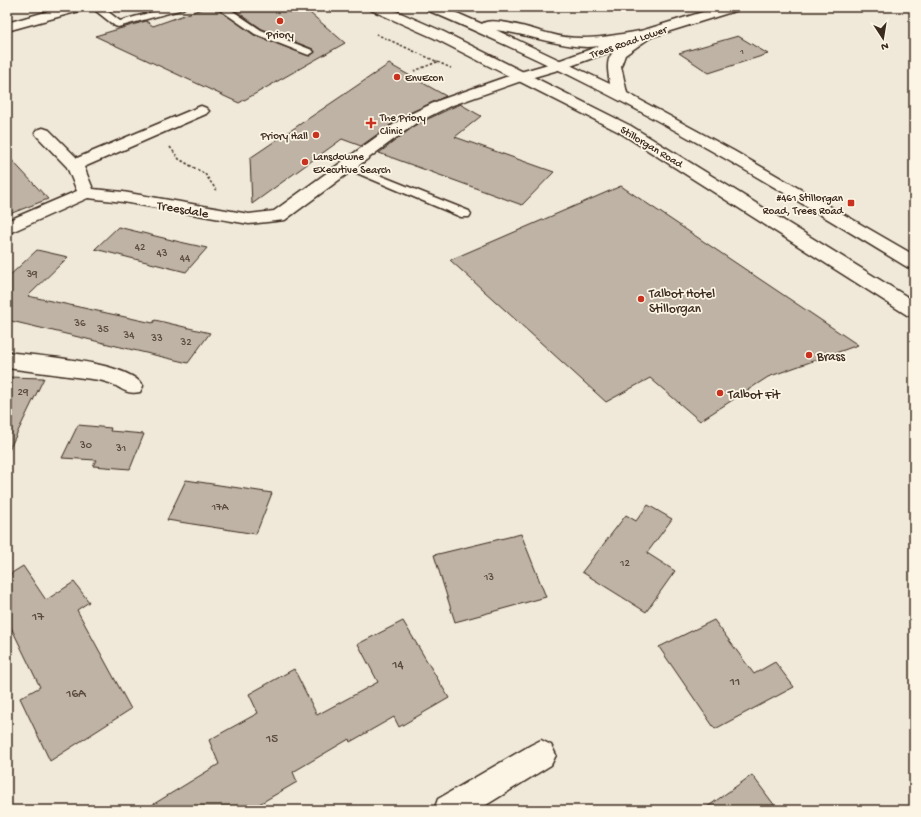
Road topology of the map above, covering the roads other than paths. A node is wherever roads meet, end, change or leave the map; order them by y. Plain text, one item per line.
1 (78, 7) edge
2 (96, 7) edge
3 (180, 7) edge
4 (221, 7) edge
5 (376, 7) edge
6 (432, 7) edge
7 (733, 7) edge
8 (469, 23) junction
9 (7, 27) edge
10 (646, 34) junction
11 (309, 52) dead end
12 (560, 65) junction
13 (522, 76) junction
14 (620, 96) junction
15 (201, 111) dead end
16 (43, 134) dead end
17 (75, 165) junction
18 (349, 166) junction
19 (86, 193) junction
20 (466, 214) dead end
21 (7, 228) edge
22 (914, 263) edge
23 (914, 310) edge
24 (7, 360) edge
25 (132, 386) dead end
26 (541, 755) dead end
27 (449, 810) edge

1 - 9 main road
2 - 3 lane
4 - 11 lane
5 - 13 main road, Stillorgan Road
6 - 8 main road
7 - 10 main road, Trees Road Lower
8 - 10 main road
8 - 12 main road
10 - 12 main road, Trees Road Lower
10 - 14 main road
12 - 13 main road, Trees Road Lower
12 - 14 main road
13 - 18 main road
13 - 23 main road, Stillorgan Road
14 - 22 main road
15 - 17 main road
16 - 17 main road
17 - 19 main road
18 - 19 main road, Treesdale
18 - 20 lane
19 - 21 main road
24 - 25 main road
26 - 27 main road

